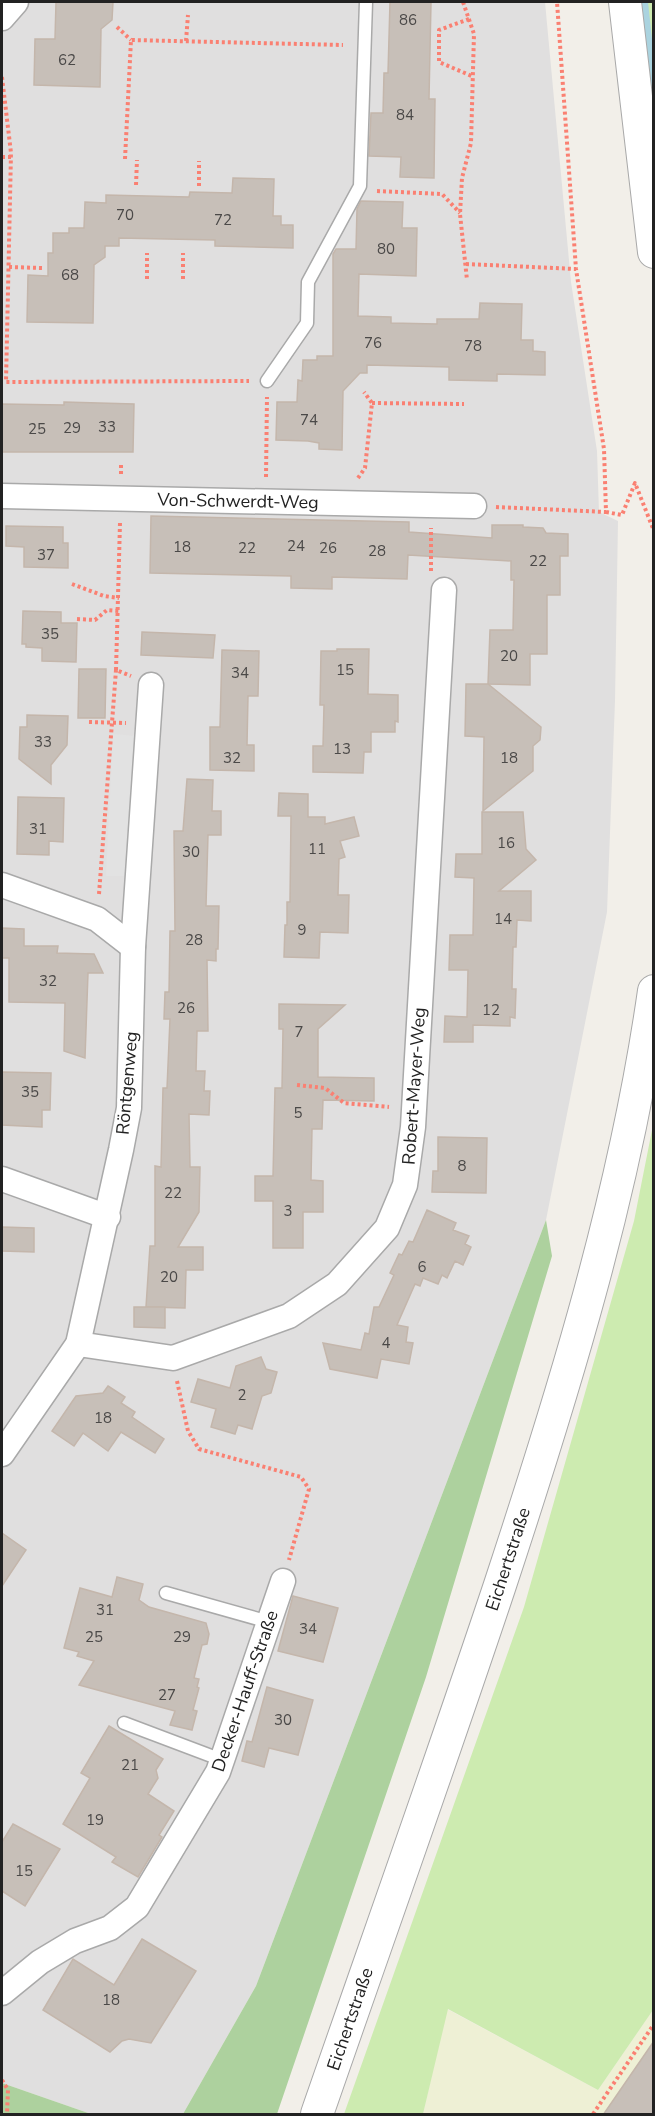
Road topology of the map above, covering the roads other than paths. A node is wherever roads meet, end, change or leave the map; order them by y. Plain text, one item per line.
1 (16, 2) edge
2 (366, 2) edge
3 (625, 2) edge
4 (2, 18) edge
5 (654, 252) edge
6 (267, 381) road end
7 (2, 496) edge
8 (474, 506) road end
9 (444, 590) road end
10 (151, 685) road end
11 (2, 885) edge
12 (133, 947) junction
13 (654, 992) edge
14 (2, 1179) edge
15 (108, 1217) junction
16 (78, 1344) junction
17 (2, 1454) edge
18 (283, 1581) road end
19 (166, 1593) dead end
20 (269, 1622) junction
21 (124, 1723) dead end
22 (222, 1760) junction
23 (2, 1993) edge
24 (317, 2115) edge

1 - 4 street
2 - 6 lane
3 - 5 street
7 - 8 street, Von-Schwerdt-Weg
9 - 16 street, Robert-Mayer-Weg
10 - 12 street, Röntgenweg
11 - 12 street
12 - 15 street, Röntgenweg
13 - 24 street, Eichertstraße
14 - 15 street
15 - 16 street, Röntgenweg
16 - 17 street, Röntgenweg
18 - 20 street, Decker-Hauff-Straße
19 - 20 lane
20 - 22 street, Decker-Hauff-Straße
21 - 22 lane
22 - 23 street, Decker-Hauff-Straße

